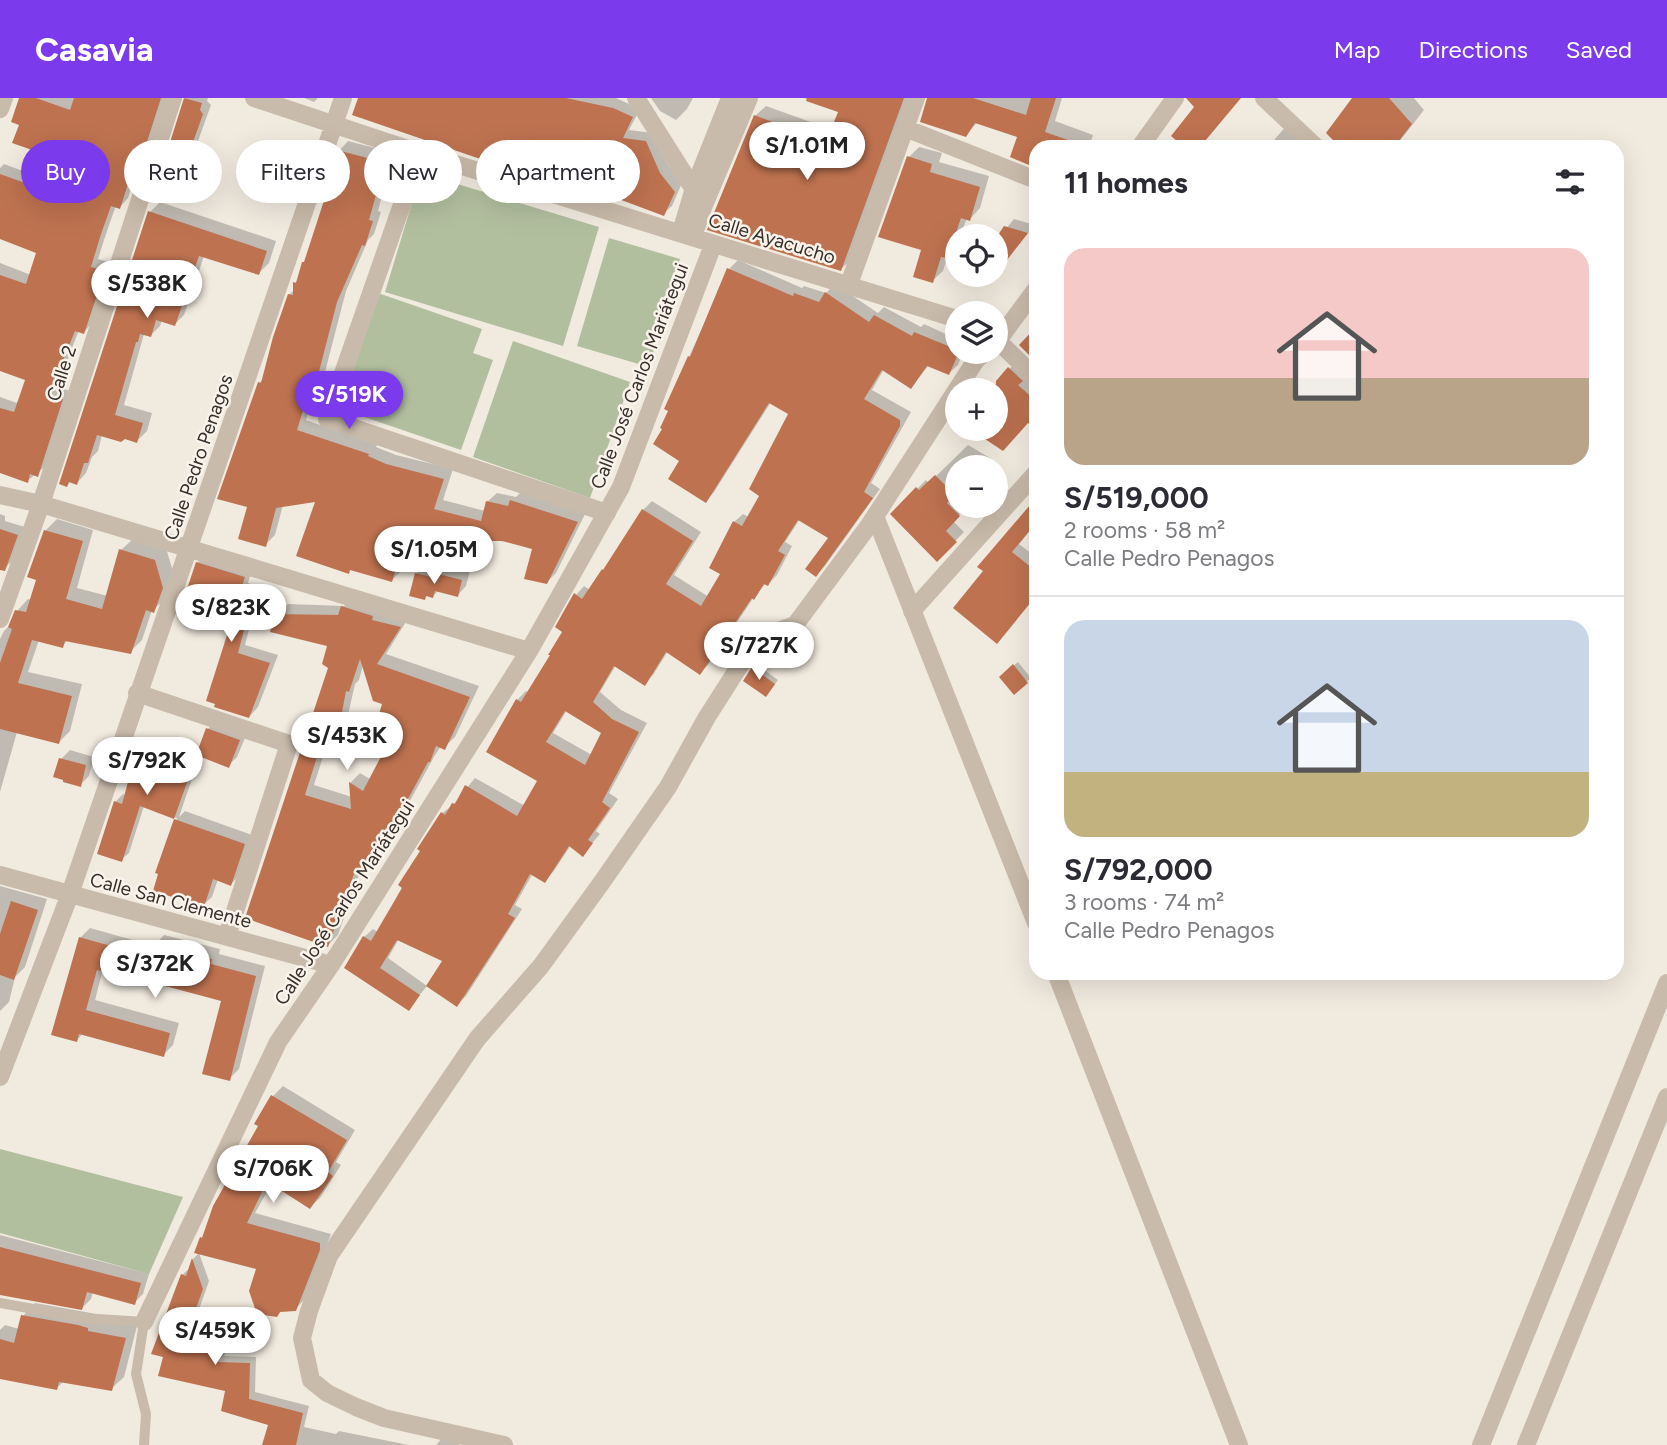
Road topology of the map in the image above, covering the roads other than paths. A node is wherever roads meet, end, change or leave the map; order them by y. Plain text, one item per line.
1 (4, 98) edge
2 (173, 98) edge
3 (254, 98) edge
4 (343, 98) edge
5 (636, 98) edge
6 (730, 98) edge
7 (749, 98) edge
8 (916, 98) edge
9 (1175, 98) edge
10 (1264, 98) edge
11 (0, 109) edge
12 (333, 126) junction
13 (905, 128) junction
14 (378, 140) edge
15 (1145, 140) edge
16 (1309, 140) edge
17 (462, 166) edge
18 (1029, 177) edge
19 (694, 188) junction
20 (402, 203) edge
21 (704, 205) junction
22 (687, 234) junction
23 (713, 245) junction
24 (849, 284) junction
25 (1029, 298) edge
26 (945, 315) edge
27 (1008, 326) edge
28 (1008, 355) edge
29 (973, 364) edge
30 (1029, 372) edge
31 (1029, 482) edge
32 (0, 495) edge
33 (41, 504) junction
34 (607, 513) junction
35 (875, 516) junction
36 (189, 549) junction
37 (912, 611) junction
38 (0, 619) edge
39 (528, 651) junction
40 (138, 693) junction
41 (0, 875) edge
42 (70, 894) junction
43 (1029, 905) edge
44 (226, 936) junction
45 (331, 965) junction
46 (1059, 980) edge
47 (1667, 984) edge
48 (0, 1077) edge
49 (1667, 1097) edge
50 (0, 1303) edge
51 (144, 1322) junction
52 (144, 1445) edge
53 (504, 1445) edge
54 (1239, 1445) edge
55 (1481, 1445) edge
56 (1526, 1445) edge

1 - 11 street
2 - 33 street, Calle 2
3 - 12 street, Calle Ayacucho
4 - 12 street, Calle Pedro Penagos
5 - 19 street
6 - 19 street
7 - 21 street
8 - 13 street
9 - 15 street
10 - 16 street
12 - 14 street, Calle Ayacucho
12 - 36 street, Calle Pedro Penagos
13 - 18 street
13 - 24 street
17 - 22 street, Calle Ayacucho
19 - 21 street
19 - 22 street
20 - 34 street
21 - 22 street
22 - 23 street, Calle Ayacucho
23 - 24 street, Calle Ayacucho
23 - 34 street, Calle José Carlos Mariátegui
24 - 26 street, Calle Ayacucho
25 - 27 street
28 - 30 street
29 - 35 street
31 - 37 street
32 - 33 street
33 - 36 street
33 - 38 street, Calle 2
34 - 39 street, Calle José Carlos Mariátegui
35 - 37 street
35 - 53 street
36 - 39 street
36 - 40 street, Calle Pedro Penagos
37 - 43 street
39 - 45 street, Calle José Carlos Mariátegui
40 - 42 street, Calle Pedro Penagos
40 - 44 street
41 - 42 street, Calle San Clemente
42 - 44 street, Calle San Clemente
42 - 48 street, Calle Pedro Penagos
44 - 45 street, Calle San Clemente
45 - 51 street, Calle José Carlos Mariátegui
46 - 54 street
47 - 55 street
49 - 56 street
50 - 51 lane
51 - 52 lane

